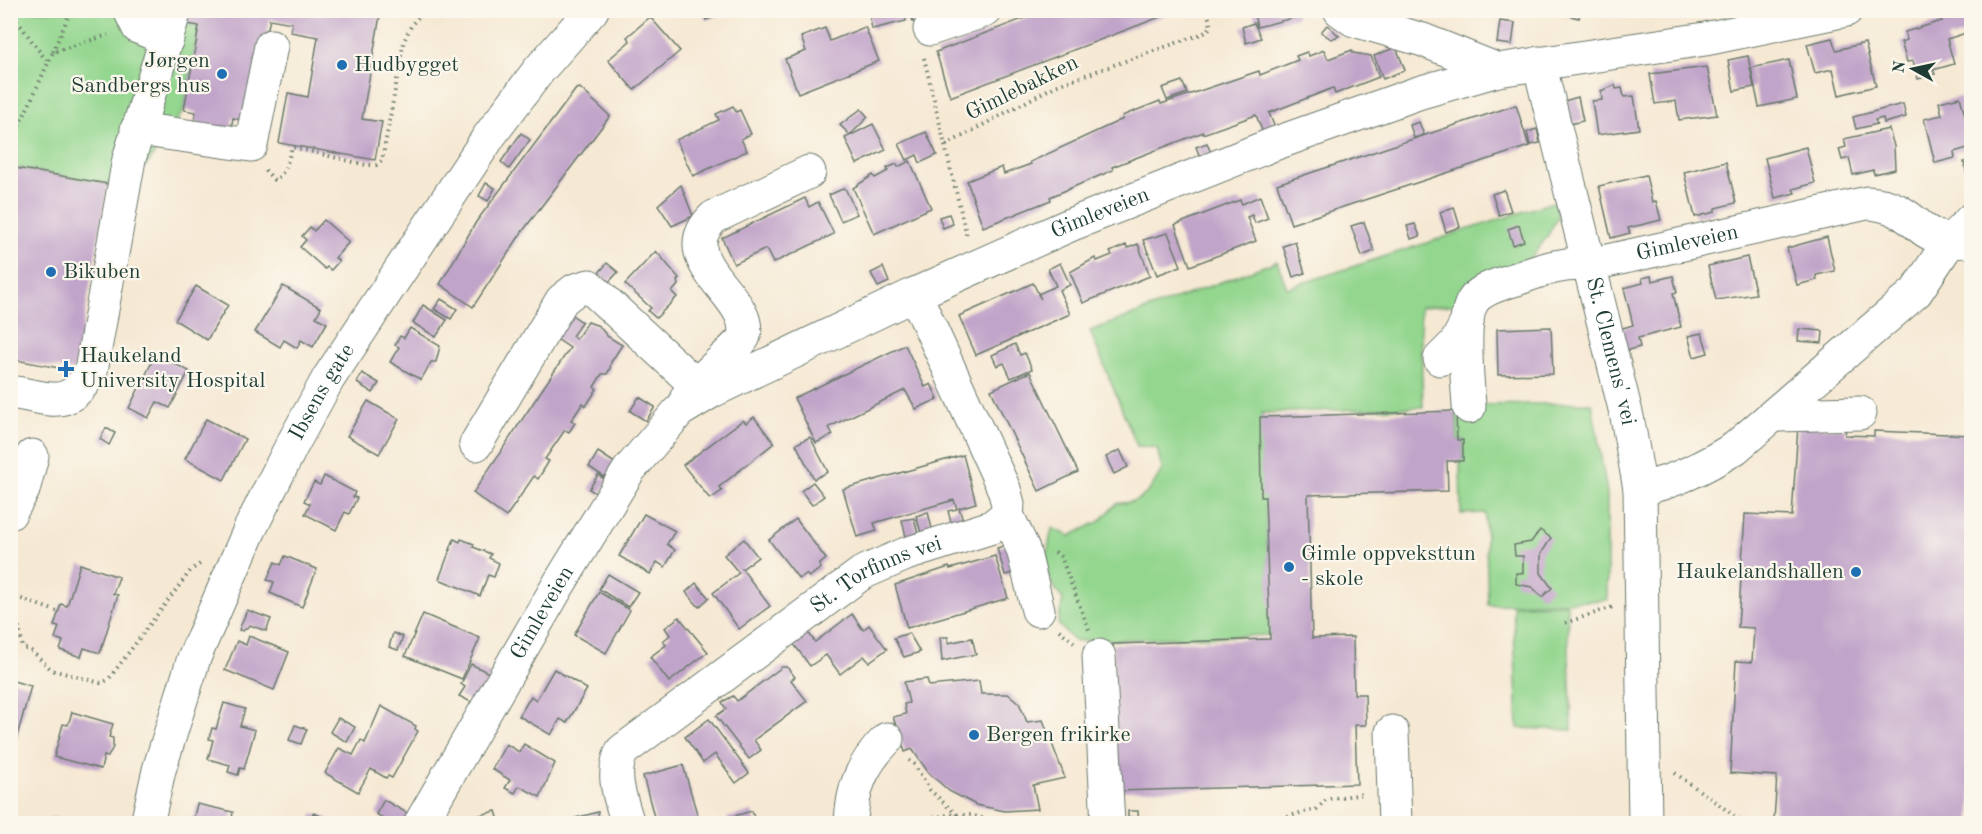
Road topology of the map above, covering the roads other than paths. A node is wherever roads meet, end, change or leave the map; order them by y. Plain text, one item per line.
1 (592, 10) edge
2 (986, 10) edge
3 (1340, 10) edge
4 (1846, 10) edge
5 (152, 22) edge
6 (930, 29) road end
7 (271, 46) dead end
8 (1539, 63) junction
9 (1498, 70) junction
10 (137, 129) junction
11 (809, 172) dead end
12 (1964, 234) edge
13 (1589, 265) junction
14 (915, 294) junction
15 (1467, 322) junction
16 (1440, 359) dead end
17 (10, 392) edge
18 (687, 398) junction
19 (1469, 407) dead end
20 (1860, 413) dead end
21 (1777, 415) junction
22 (476, 444) dead end
23 (32, 456) dead end
24 (1640, 489) junction
25 (10, 513) edge
26 (1014, 530) junction
27 (1038, 610) road end
28 (1099, 656) road end
29 (1392, 732) dead end
30 (887, 739) road end
31 (147, 824) edge
32 (420, 824) edge
33 (628, 824) edge
34 (851, 824) edge
35 (1108, 824) edge
36 (1395, 824) edge
37 (1645, 824) edge

1 - 31 street, Ibsens gate
2 - 6 street
3 - 9 street
4 - 8 street, Gimleveien
5 - 10 street
7 - 10 street
8 - 9 street, Gimleveien
8 - 13 street
9 - 14 street, Gimleveien
10 - 17 street
11 - 18 street, Gimleveien
12 - 13 street, Gimleveien
12 - 21 street
13 - 15 street, St. Clemens' vei
13 - 24 street, St. Clemens' vei
14 - 18 street, Gimleveien
14 - 26 street
15 - 16 street
15 - 19 street, St. Clemens' vei
18 - 22 street
18 - 32 street, Gimleveien
20 - 21 street
21 - 24 street
23 - 25 street
24 - 37 street, St. Clemens' vei
26 - 27 street
26 - 33 street, St. Torfinns vei
28 - 35 street
29 - 36 street
30 - 34 street

